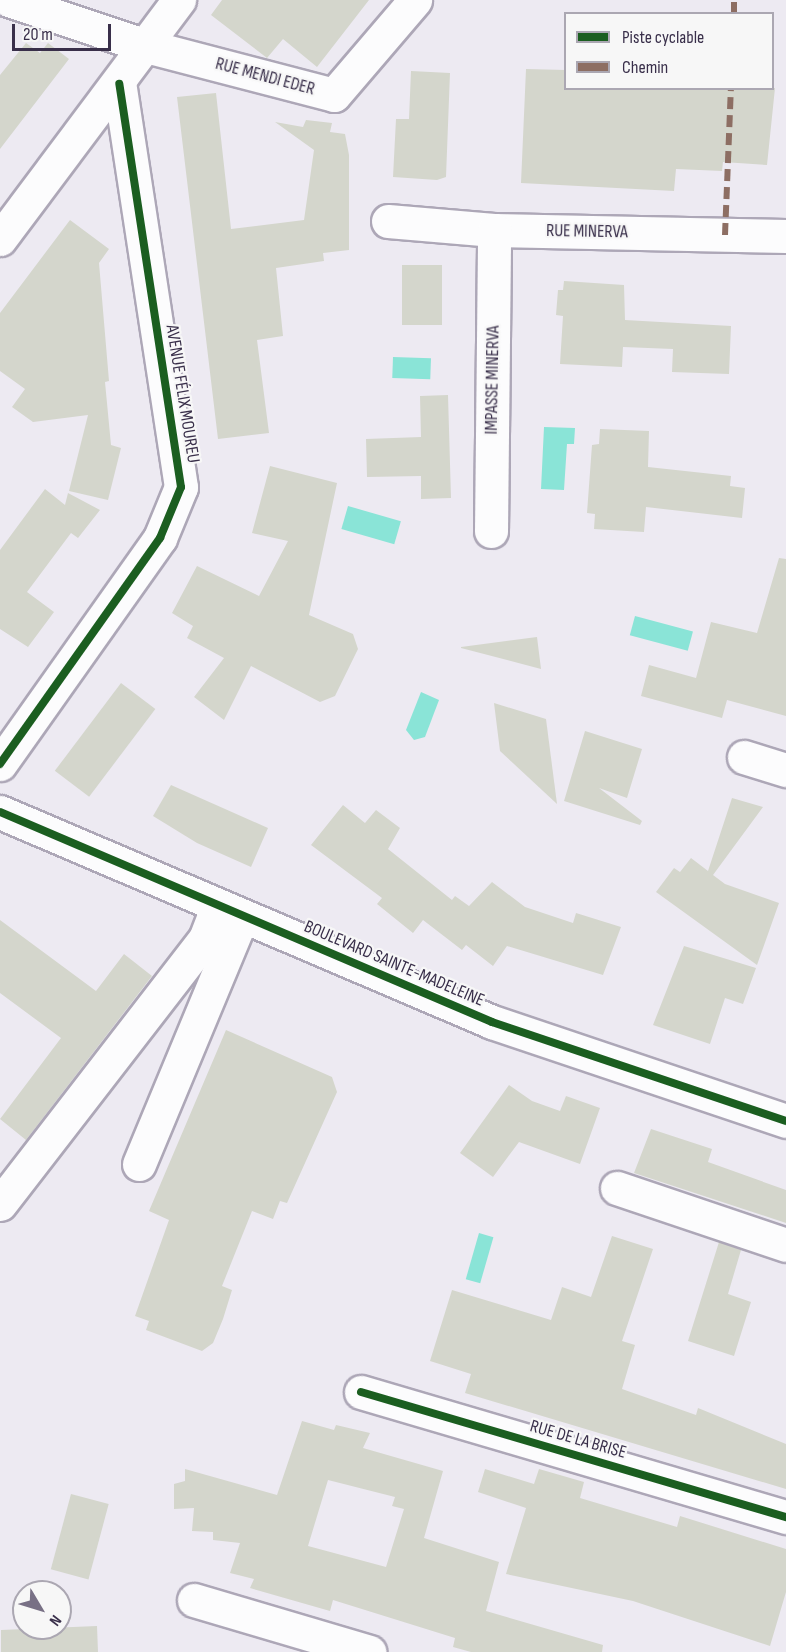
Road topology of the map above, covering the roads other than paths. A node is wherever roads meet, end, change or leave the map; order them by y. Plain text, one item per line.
1 (9, 0) edge
2 (179, 0) edge
3 (415, 0) edge
4 (146, 46) junction
5 (118, 84) junction
6 (388, 220) dead end
7 (495, 230) junction
8 (786, 236) edge
9 (0, 238) edge
10 (491, 531) dead end
11 (744, 757) dead end
12 (0, 764) edge
13 (786, 770) edge
14 (0, 812) edge
15 (230, 911) junction
16 (786, 1121) edge
17 (140, 1164) dead end
18 (617, 1188) dead end
19 (0, 1204) edge
20 (786, 1245) edge
21 (361, 1392) dead end
22 (786, 1517) edge
23 (194, 1600) dead end
24 (369, 1652) edge

1 - 4 street, RUE MENDI EDER
2 - 4 street
3 - 4 street, RUE MENDI EDER
4 - 5 street
5 - 9 street
5 - 12 street, AVENUE FÉLIX MOUREU
6 - 7 street, RUE MINERVA
7 - 8 street, RUE MINERVA
7 - 10 street, IMPASSE MINERVA
11 - 13 street
14 - 15 street, BOULEVARD SAINTE-MADELEINE
15 - 16 street, BOULEVARD SAINTE-MADELEINE
15 - 17 street
15 - 19 street
18 - 20 street
21 - 22 street, RUE DE LA BRISE
23 - 24 street

